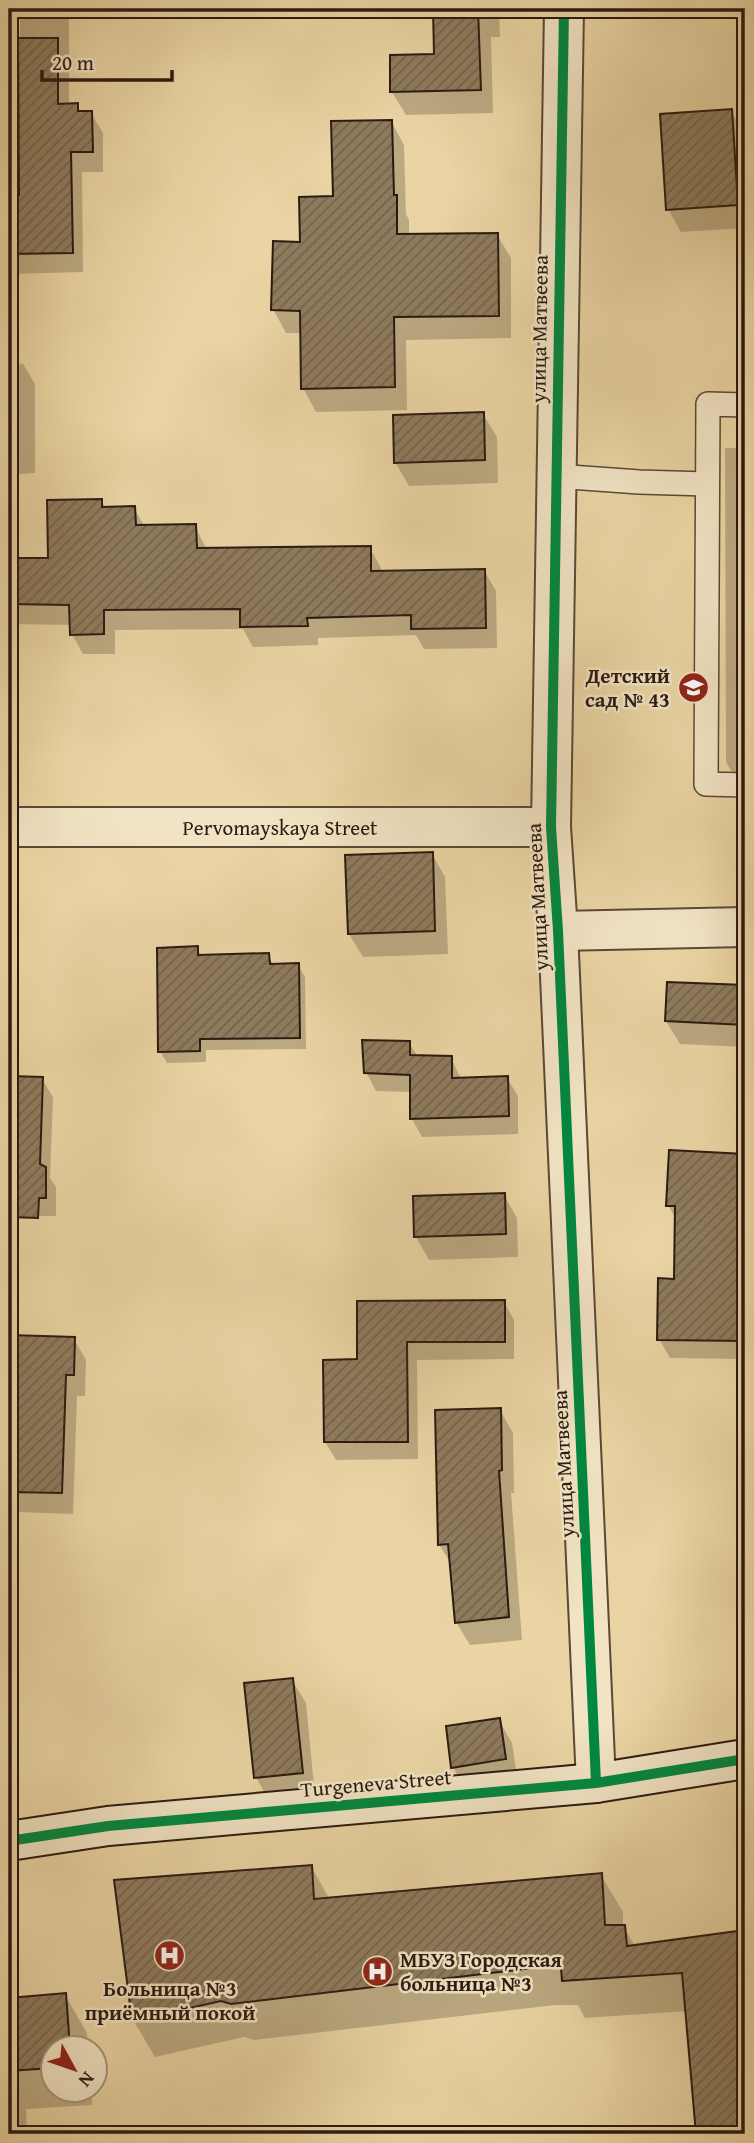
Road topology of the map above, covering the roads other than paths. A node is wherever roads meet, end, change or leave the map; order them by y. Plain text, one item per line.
1 (564, 9) edge
2 (745, 405) edge
3 (556, 476) junction
4 (707, 484) junction
5 (745, 785) edge
6 (551, 827) junction
7 (9, 828) edge
8 (745, 927) edge
9 (558, 931) junction
10 (745, 1759) edge
11 (596, 1783) junction
12 (9, 1841) edge

1 - 3 street, улица Матвеева
2 - 4 lane
3 - 4 lane
3 - 6 street, улица Матвеева
4 - 5 lane
6 - 7 street, Pervomayskaya Street
6 - 9 street, улица Матвеева
8 - 9 street
9 - 11 street, улица Матвеева
10 - 11 street, Turgeneva Street
11 - 12 street, Turgeneva Street

